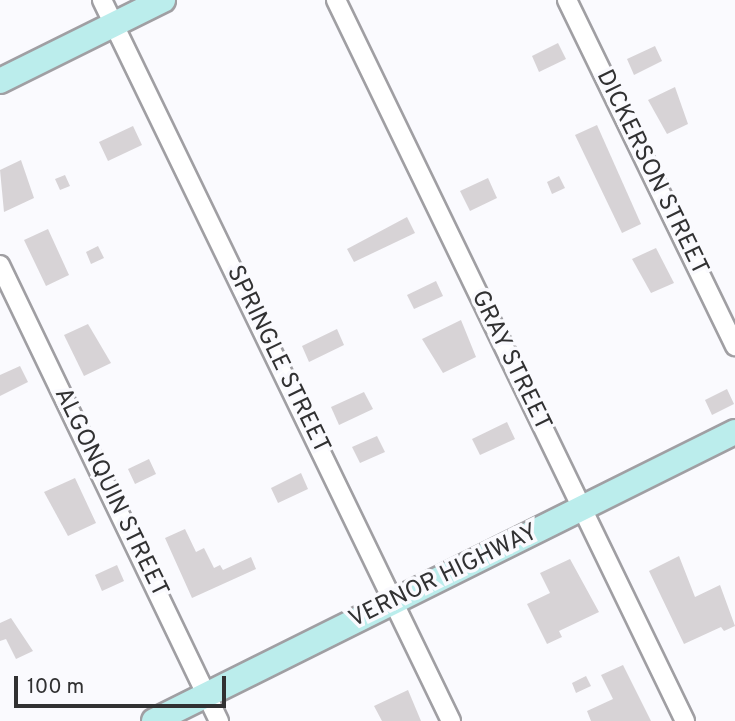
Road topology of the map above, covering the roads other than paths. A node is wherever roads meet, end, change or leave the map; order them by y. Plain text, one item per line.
1 (102, 0) edge
2 (163, 0) edge
3 (336, 0) edge
4 (566, 0) edge
5 (114, 24) junction
6 (0, 81) edge
7 (0, 265) edge
8 (735, 345) edge
9 (735, 432) edge
10 (581, 509) junction
11 (394, 602) junction
12 (207, 695) junction
13 (154, 721) edge
14 (219, 721) edge
15 (451, 721) edge
16 (685, 721) edge

1 - 5 street, SPRINGLE STREET
2 - 5 street
3 - 10 street, GRAY STREET
4 - 8 street, DICKERSON STREET
5 - 6 street
5 - 11 street, SPRINGLE STREET
7 - 12 street, ALGONQUIN STREET
9 - 10 street, VERNOR HIGHWAY
10 - 11 street, VERNOR HIGHWAY
10 - 16 street, GRAY STREET
11 - 12 street, VERNOR HIGHWAY
11 - 15 street, SPRINGLE STREET
12 - 13 street, VERNOR HIGHWAY
12 - 14 street, ALGONQUIN STREET

